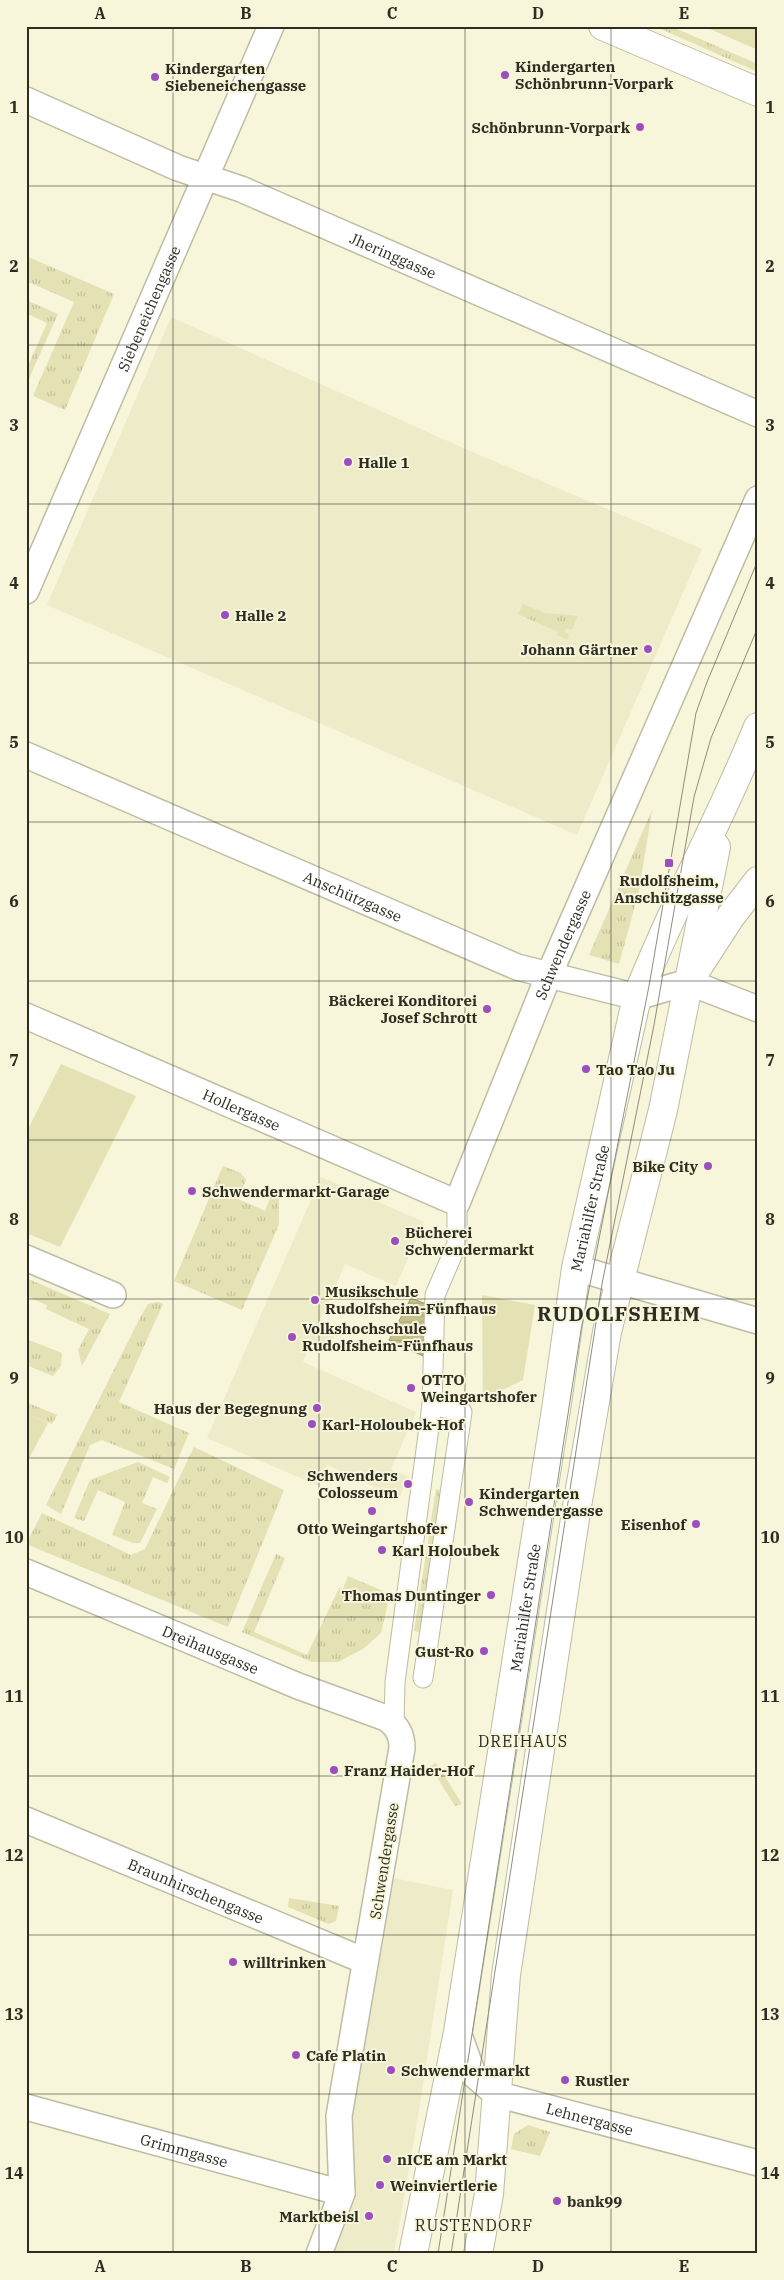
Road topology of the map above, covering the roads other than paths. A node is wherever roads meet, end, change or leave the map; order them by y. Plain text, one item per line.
1 (271, 26) edge
2 (603, 26) edge
3 (758, 92) edge
4 (26, 100) edge
5 (206, 177) junction
6 (758, 414) edge
7 (758, 500) edge
8 (26, 591) edge
9 (758, 727) edge
10 (26, 755) edge
11 (738, 774) junction
12 (758, 881) edge
13 (548, 977) junction
14 (688, 982) junction
15 (637, 997) junction
16 (758, 1008) edge
17 (26, 1016) edge
18 (457, 1203) junction
19 (26, 1258) edge
20 (576, 1268) junction
21 (618, 1279) junction
22 (113, 1295) dead end
23 (758, 1321) edge
24 (432, 1405) junction
25 (26, 1572) edge
26 (520, 1634) junction
27 (557, 1641) junction
28 (423, 1678) dead end
29 (394, 1724) junction
30 (26, 1820) edge
31 (491, 1820) junction
32 (529, 1826) junction
33 (365, 1961) junction
34 (458, 2032) junction
35 (496, 2094) junction
36 (26, 2107) edge
37 (758, 2163) edge
38 (342, 2193) junction
39 (319, 2254) edge
40 (413, 2254) edge
41 (478, 2254) edge

1 - 5 street, Siebeneichengasse
2 - 3 street
4 - 5 street, Jheringgasse
5 - 6 street, Jheringgasse
5 - 8 street, Siebeneichengasse
7 - 13 street, Schwendergasse
9 - 11 street, Mariahilfer Straße
10 - 13 street, Anschützgasse
11 - 14 street, Mariahilfer Straße
11 - 15 street, Mariahilfer Straße
12 - 14 street
13 - 15 street, Anschützgasse
13 - 18 street, Schwendergasse
14 - 15 street, Anschützgasse
14 - 16 street
14 - 21 street, Mariahilfer Straße
15 - 20 street, Mariahilfer Straße
17 - 18 street, Hollergasse
18 - 24 street, Schwendergasse
19 - 22 street
20 - 21 street
20 - 26 street, Mariahilfer Straße
21 - 23 street
21 - 27 street, Mariahilfer Straße
24 - 28 street
24 - 29 street, Schwendergasse
25 - 29 street, Dreihausgasse
26 - 27 street
26 - 31 street, Mariahilfer Straße
27 - 32 street, Mariahilfer Straße
29 - 33 street, Schwendergasse
30 - 33 street, Braunhirschengasse
31 - 32 street
31 - 34 street, Mariahilfer Straße
32 - 35 street, Mariahilfer Straße
33 - 38 street, Schwendergasse
34 - 35 street, Lehnergasse
34 - 40 street, Mariahilfer Straße
35 - 37 street, Lehnergasse
35 - 41 street, Mariahilfer Straße
36 - 38 street, Grimmgasse
38 - 39 street, Schwendergasse

